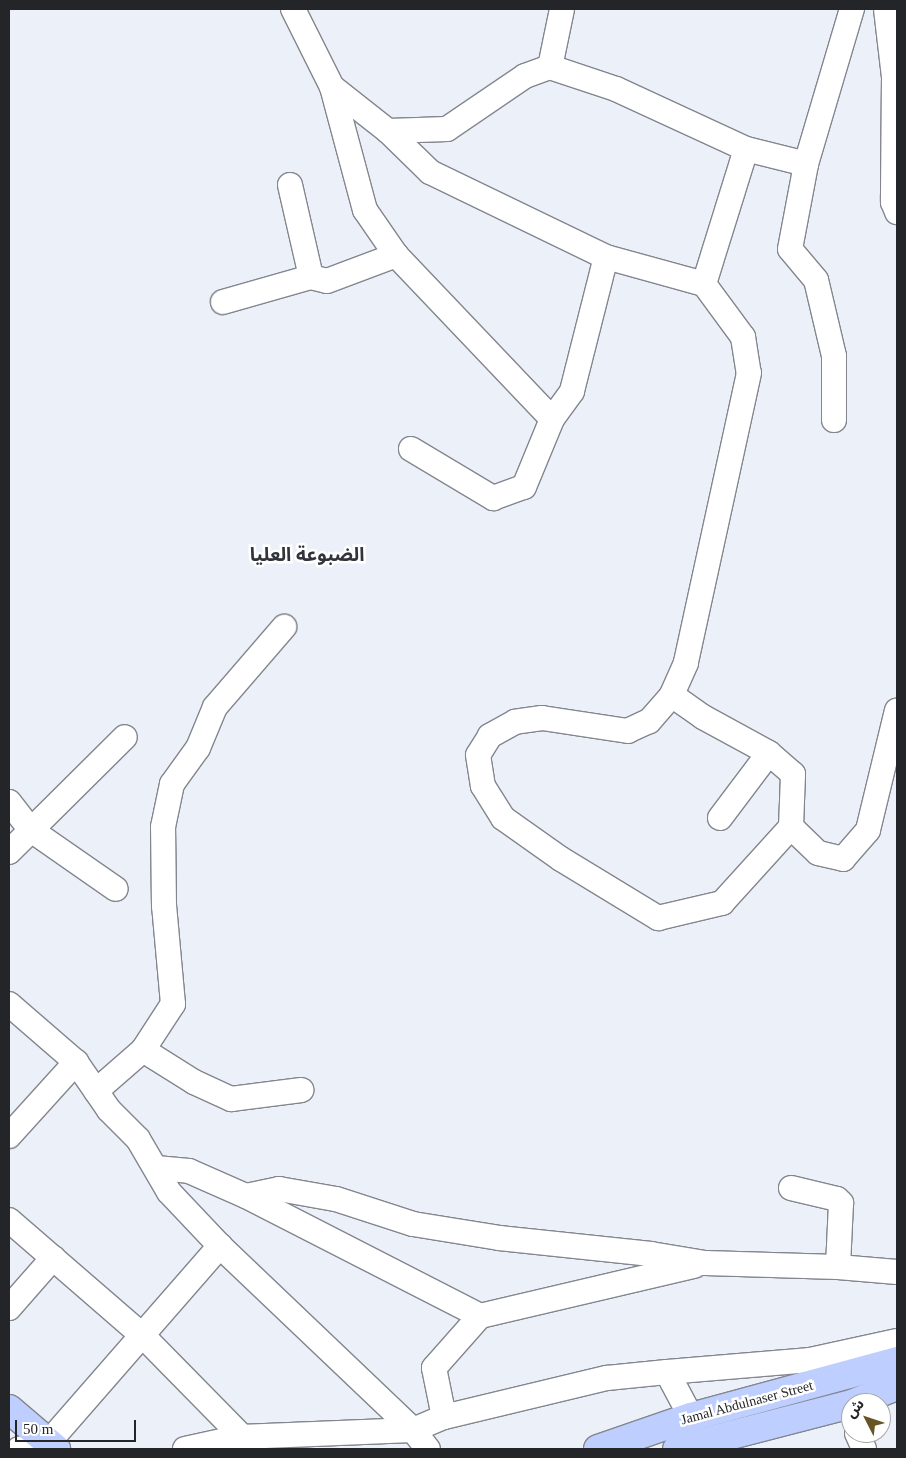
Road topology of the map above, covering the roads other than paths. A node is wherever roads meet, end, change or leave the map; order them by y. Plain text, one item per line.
1 (293, 9) edge
2 (562, 9) edge
3 (852, 9) edge
4 (886, 9) edge
5 (550, 67) junction
6 (332, 87) junction
7 (388, 131) junction
8 (746, 149) junction
9 (806, 164) junction
10 (290, 185) dead end
11 (897, 212) edge
12 (396, 255) junction
13 (606, 257) junction
14 (311, 277) junction
15 (704, 284) junction
16 (223, 302) dead end
17 (552, 419) junction
18 (834, 420) dead end
19 (411, 449) dead end
20 (284, 627) dead end
21 (672, 695) junction
22 (896, 716) edge
23 (125, 738) dead end
24 (769, 753) junction
25 (9, 802) edge
26 (720, 818) dead end
27 (791, 827) junction
28 (31, 830) junction
29 (9, 852) edge
30 (116, 889) dead end
31 (9, 1004) edge
32 (143, 1050) junction
33 (76, 1062) junction
34 (301, 1090) dead end
35 (96, 1091) junction
36 (9, 1136) edge
37 (156, 1168) junction
38 (791, 1188) dead end
39 (246, 1196) junction
40 (9, 1220) edge
41 (220, 1246) junction
42 (53, 1258) junction
43 (705, 1263) junction
44 (838, 1267) junction
45 (897, 1272) edge
46 (9, 1308) edge
47 (480, 1316) junction
48 (143, 1336) junction
49 (897, 1341) edge
50 (897, 1361) edge
51 (667, 1372) junction
52 (897, 1386) edge
53 (882, 1393) edge
54 (9, 1409) edge
55 (841, 1410) edge
56 (444, 1417) junction
57 (691, 1417) junction
58 (413, 1430) junction
59 (248, 1443) edge
60 (52, 1446) edge
61 (19, 1449) edge
62 (185, 1449) edge
63 (428, 1449) edge
64 (598, 1449) edge
65 (677, 1449) edge

1 - 6 street
2 - 5 street
3 - 9 street
4 - 11 street
5 - 7 street
5 - 8 street
6 - 7 street
6 - 12 street
7 - 13 street
8 - 9 street
8 - 15 street
9 - 18 street
10 - 14 street
12 - 14 street
12 - 17 street
13 - 15 street
13 - 17 street
14 - 16 street
15 - 21 street
17 - 19 street
20 - 32 street
21 - 24 street
21 - 27 street
22 - 27 street
23 - 28 street
24 - 26 street
24 - 27 street
25 - 28 street
28 - 29 street
28 - 30 street
31 - 33 street
32 - 34 street
32 - 35 street
33 - 35 street
33 - 36 street
35 - 37 street
37 - 39 street
37 - 41 street
38 - 44 street
39 - 43 street
39 - 47 street
40 - 42 street
41 - 48 street
41 - 58 street
42 - 46 street
42 - 48 street
43 - 44 street
43 - 47 street
44 - 45 street
47 - 56 street
48 - 59 street
48 - 60 street
49 - 51 street
50 - 57 main road, Jamal Abdulnaser Street
51 - 56 street
51 - 57 street
52 - 53 main road, Jamal Abdulnaser Street
54 - 60 main road
55 - 65 main road, Jamal Abdulnaser Street
56 - 58 street
57 - 64 main road, Jamal Abdulnaser Street
58 - 59 street
58 - 63 street
59 - 62 street
60 - 61 street

